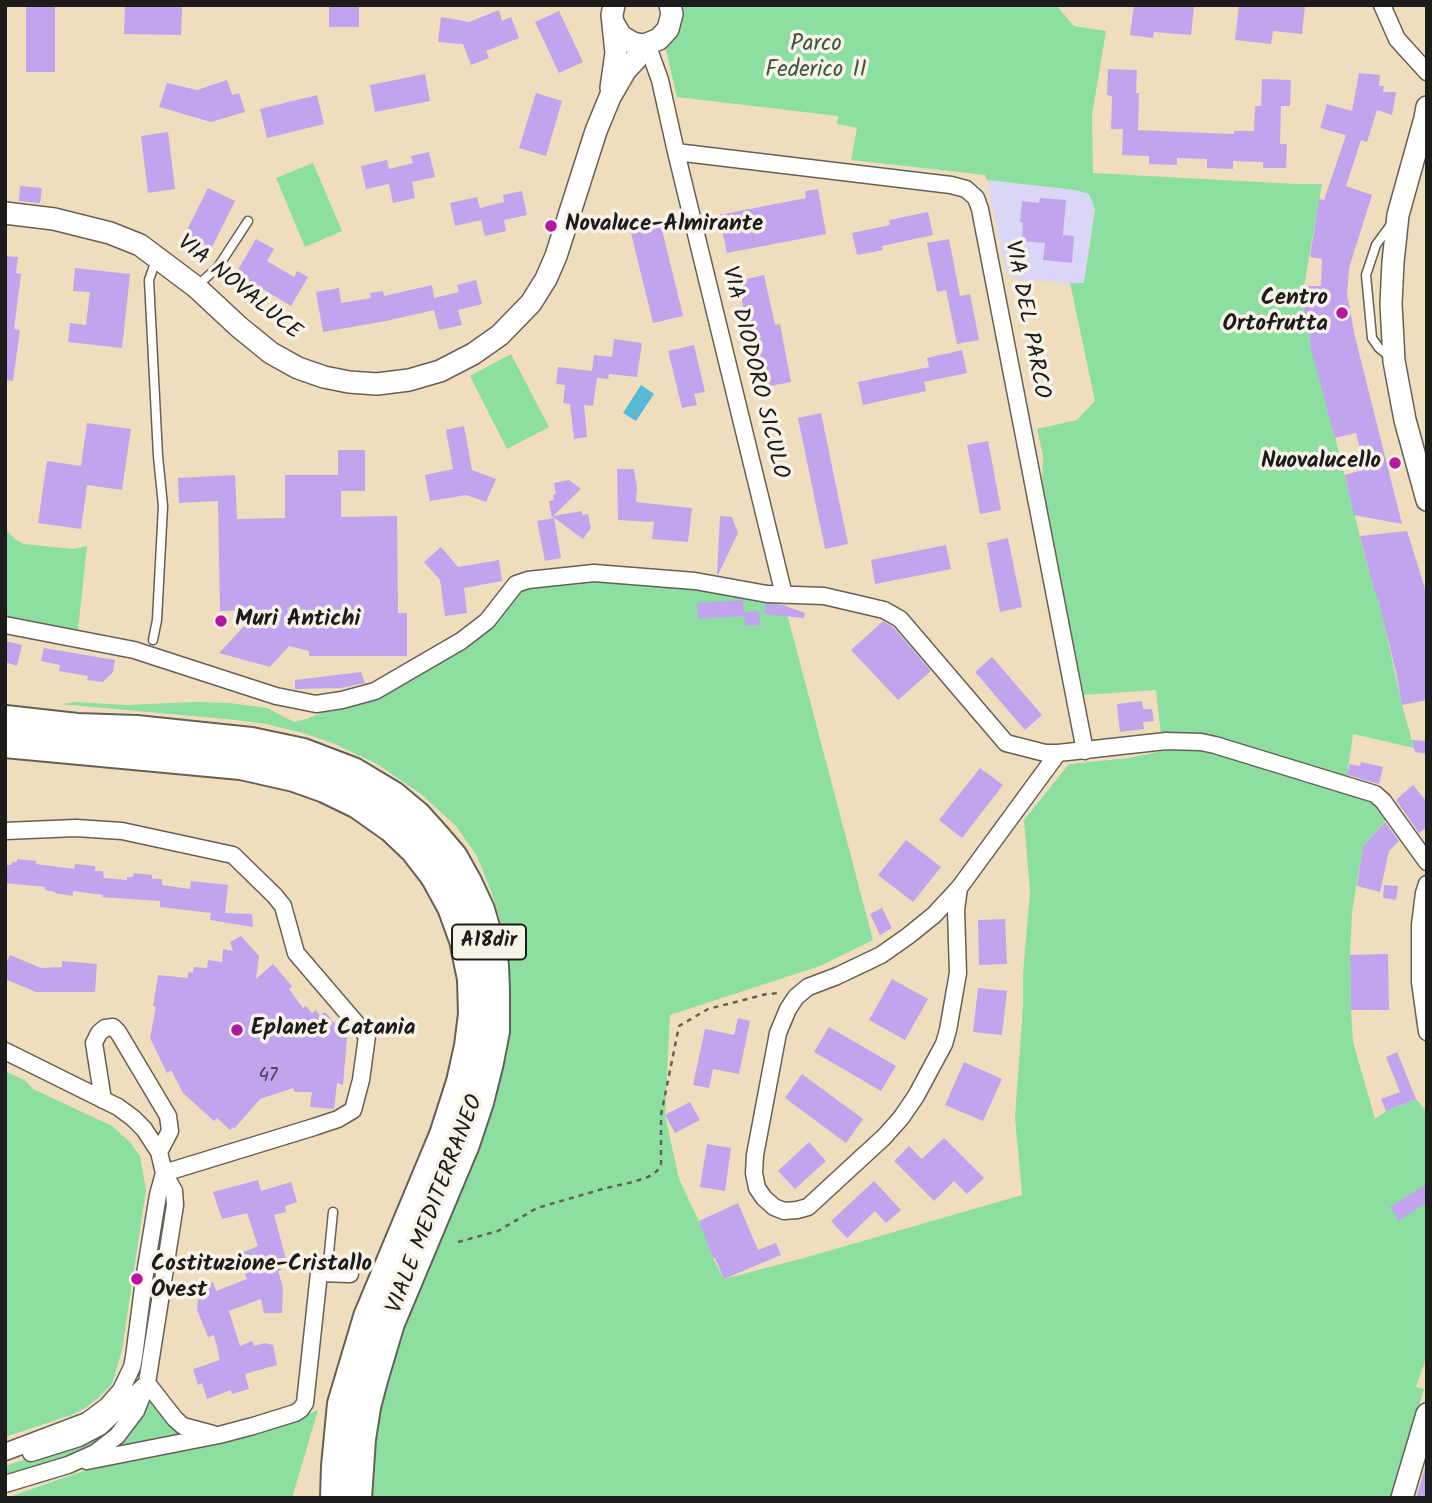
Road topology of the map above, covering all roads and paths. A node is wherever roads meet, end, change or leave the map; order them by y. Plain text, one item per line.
1 (670, 5) edge
2 (1381, 5) edge
3 (611, 13) edge
4 (651, 41) junction
5 (1427, 72) edge
6 (610, 97) junction
7 (1427, 107) edge
8 (676, 152) junction
9 (5, 214) edge
10 (248, 221) dead end
11 (156, 257) junction
12 (196, 287) junction
13 (1427, 500) edge
14 (784, 595) junction
15 (5, 625) edge
16 (153, 640) dead end
17 (5, 720) edge
18 (5, 743) edge
19 (1085, 751) junction
20 (1058, 753) junction
21 (5, 831) edge
22 (1427, 862) edge
23 (1427, 884) edge
24 (958, 888) junction
25 (802, 992) junction
26 (1427, 1031) edge
27 (5, 1051) edge
28 (103, 1100) junction
29 (159, 1152) junction
30 (164, 1173) junction
31 (333, 1212) dead end
32 (458, 1242) dead end
33 (319, 1273) junction
34 (350, 1274) dead end
35 (147, 1383) junction
36 (1427, 1414) edge
37 (219, 1435) junction
38 (5, 1452) edge
39 (5, 1458) edge
40 (68, 1465) junction
41 (5, 1483) edge
42 (335, 1498) edge
43 (357, 1498) edge
44 (1402, 1498) edge

1 - 4 main road
2 - 5 street
3 - 4 main road
3 - 6 main road
4 - 6 main road
4 - 8 street, VIA DIODORO SICULO
6 - 12 main road, VIA NOVALUCE
7 - 13 main road
8 - 14 street, VIA DIODORO SICULO
8 - 19 street, VIA DEL PARCO
9 - 11 main road, VIA NOVALUCE
10 - 12 lane
11 - 12 main road, VIA NOVALUCE
11 - 16 lane
14 - 15 street
14 - 20 street
17 - 43 highway, VIALE MEDITERRANEO / A18dir
18 - 42 highway, VIALE MEDITERRANEO / A18dir
19 - 20 street
19 - 22 street
20 - 24 street
21 - 30 street
23 - 26 street
24 - 25 street
24 - 25 street
25 - 32 path
27 - 28 street
28 - 29 street
28 - 29 street
29 - 30 street
30 - 35 street
30 - 38 street
31 - 33 lane
33 - 34 street
33 - 37 street
35 - 37 street
35 - 39 street
35 - 40 street
36 - 44 main road
37 - 40 street
40 - 41 street

